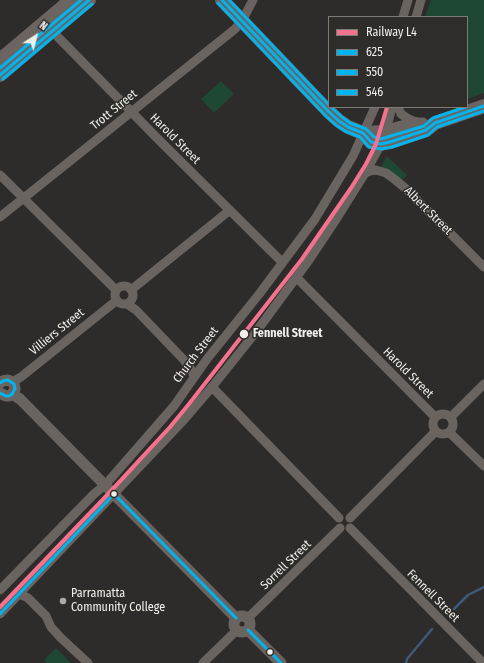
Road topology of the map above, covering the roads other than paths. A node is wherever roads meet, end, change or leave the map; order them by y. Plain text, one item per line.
1 (71, 0) edge
2 (89, 0) edge
3 (222, 0) edge
4 (254, 0) edge
5 (408, 0) edge
6 (421, 0) edge
7 (404, 16) edge
8 (416, 16) edge
9 (242, 21) junction
10 (52, 30) junction
11 (0, 60) edge
12 (0, 75) edge
13 (484, 106) edge
14 (375, 108) edge
15 (392, 108) edge
16 (399, 108) edge
17 (131, 112) junction
18 (429, 122) junction
19 (363, 133) junction
20 (383, 138) junction
21 (365, 173) junction
22 (0, 175) edge
23 (23, 198) junction
24 (230, 210) junction
25 (0, 217) edge
26 (282, 262) junction
27 (484, 267) edge
28 (296, 277) junction
29 (116, 290) junction
30 (131, 290) junction
31 (116, 301) junction
32 (127, 304) junction
33 (194, 377) junction
34 (0, 382) edge
35 (12, 382) junction
36 (484, 384) edge
37 (212, 387) junction
38 (3, 393) edge
39 (436, 417) junction
40 (451, 417) junction
41 (436, 430) junction
42 (449, 432) junction
43 (484, 466) edge
44 (105, 485) junction
45 (114, 494) junction
46 (339, 518) junction
47 (350, 518) junction
48 (340, 528) junction
49 (350, 528) junction
50 (2, 584) edge
51 (18, 595) junction
52 (0, 614) edge
53 (236, 618) junction
54 (248, 618) junction
55 (242, 630) junction
56 (88, 663) edge
57 (203, 663) edge
58 (281, 663) edge
59 (483, 663) edge

1 - 11 main road
2 - 10 main road
3 - 9 main road
4 - 9 street
5 - 7 street
6 - 8 street
9 - 17 street, Trott Street
9 - 19 main road
10 - 12 main road
10 - 17 street, Harold Street
13 - 18 main road
14 - 19 street, Church Street
15 - 20 street
16 - 18 street
17 - 23 street, Trott Street
17 - 24 street, Harold Street
18 - 20 main road
19 - 20 main road
19 - 26 street, Church Street
20 - 21 street
21 - 27 street, Albert Street
21 - 28 street
22 - 23 street
23 - 25 street, Trott Street
23 - 29 street
24 - 26 street, Harold Street
24 - 30 street
26 - 33 street, Church Street
28 - 37 street
28 - 39 street, Harold Street
29 - 30 street
29 - 31 street
30 - 32 street
31 - 32 street
31 - 35 street, Villiers Street
32 - 33 street
33 - 44 street, Church Street
34 - 35 street
35 - 38 street
36 - 40 street
37 - 45 street
37 - 46 street
38 - 44 street
39 - 40 street
39 - 41 street
40 - 42 street
41 - 42 street
41 - 47 street
42 - 43 street
44 - 45 street
44 - 50 street, Church Street
45 - 51 street
45 - 53 street
46 - 47 street
46 - 48 street
47 - 49 street
48 - 49 street
48 - 54 street, Sorrell Street
49 - 59 street, Fennell Street
51 - 52 street
51 - 56 street
53 - 54 street
53 - 55 street
54 - 55 street
55 - 57 street
55 - 58 street

